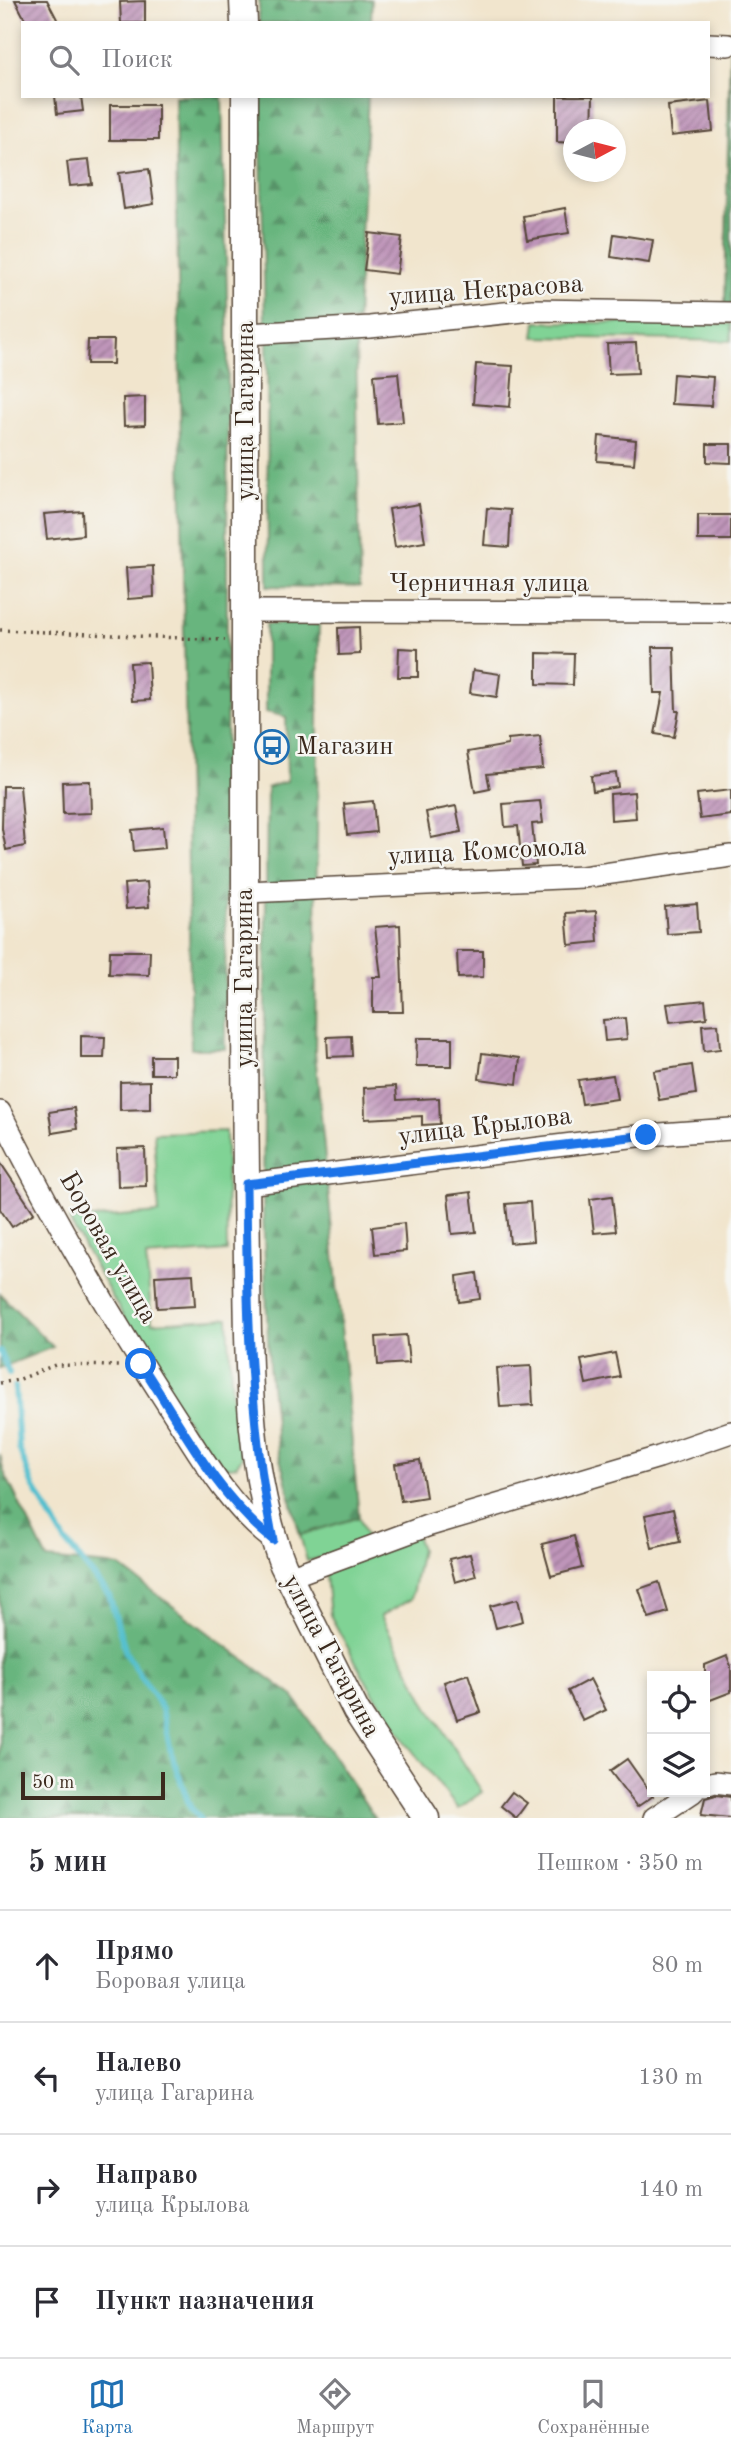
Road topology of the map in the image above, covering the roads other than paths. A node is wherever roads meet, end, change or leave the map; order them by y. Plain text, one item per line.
1 (243, 0) edge
2 (244, 21) edge
3 (245, 98) edge
4 (731, 313) edge
5 (245, 334) junction
6 (247, 611) junction
7 (731, 612) edge
8 (731, 856) edge
9 (245, 892) junction
10 (0, 1112) edge
11 (731, 1129) edge
12 (246, 1184) junction
13 (731, 1432) edge
14 (273, 1540) junction
15 (289, 1577) junction
16 (710, 1784) edge
17 (731, 1784) edge
18 (686, 1797) edge
19 (426, 1818) edge
20 (654, 1818) edge

1 - 2 main road
3 - 5 main road, улица Гагарина
4 - 5 street, улица Некрасова
5 - 6 main road, улица Гагарина
6 - 7 street, Черничная улица
6 - 9 main road, улица Гагарина
8 - 9 street, улица Комсомола
9 - 12 main road, улица Гагарина
10 - 14 street, Боровая улица
11 - 12 street, улица Крылова
12 - 14 main road, улица Гагарина
13 - 15 street
14 - 15 main road, улица Гагарина
15 - 19 main road, улица Гагарина
16 - 17 street
18 - 20 street

